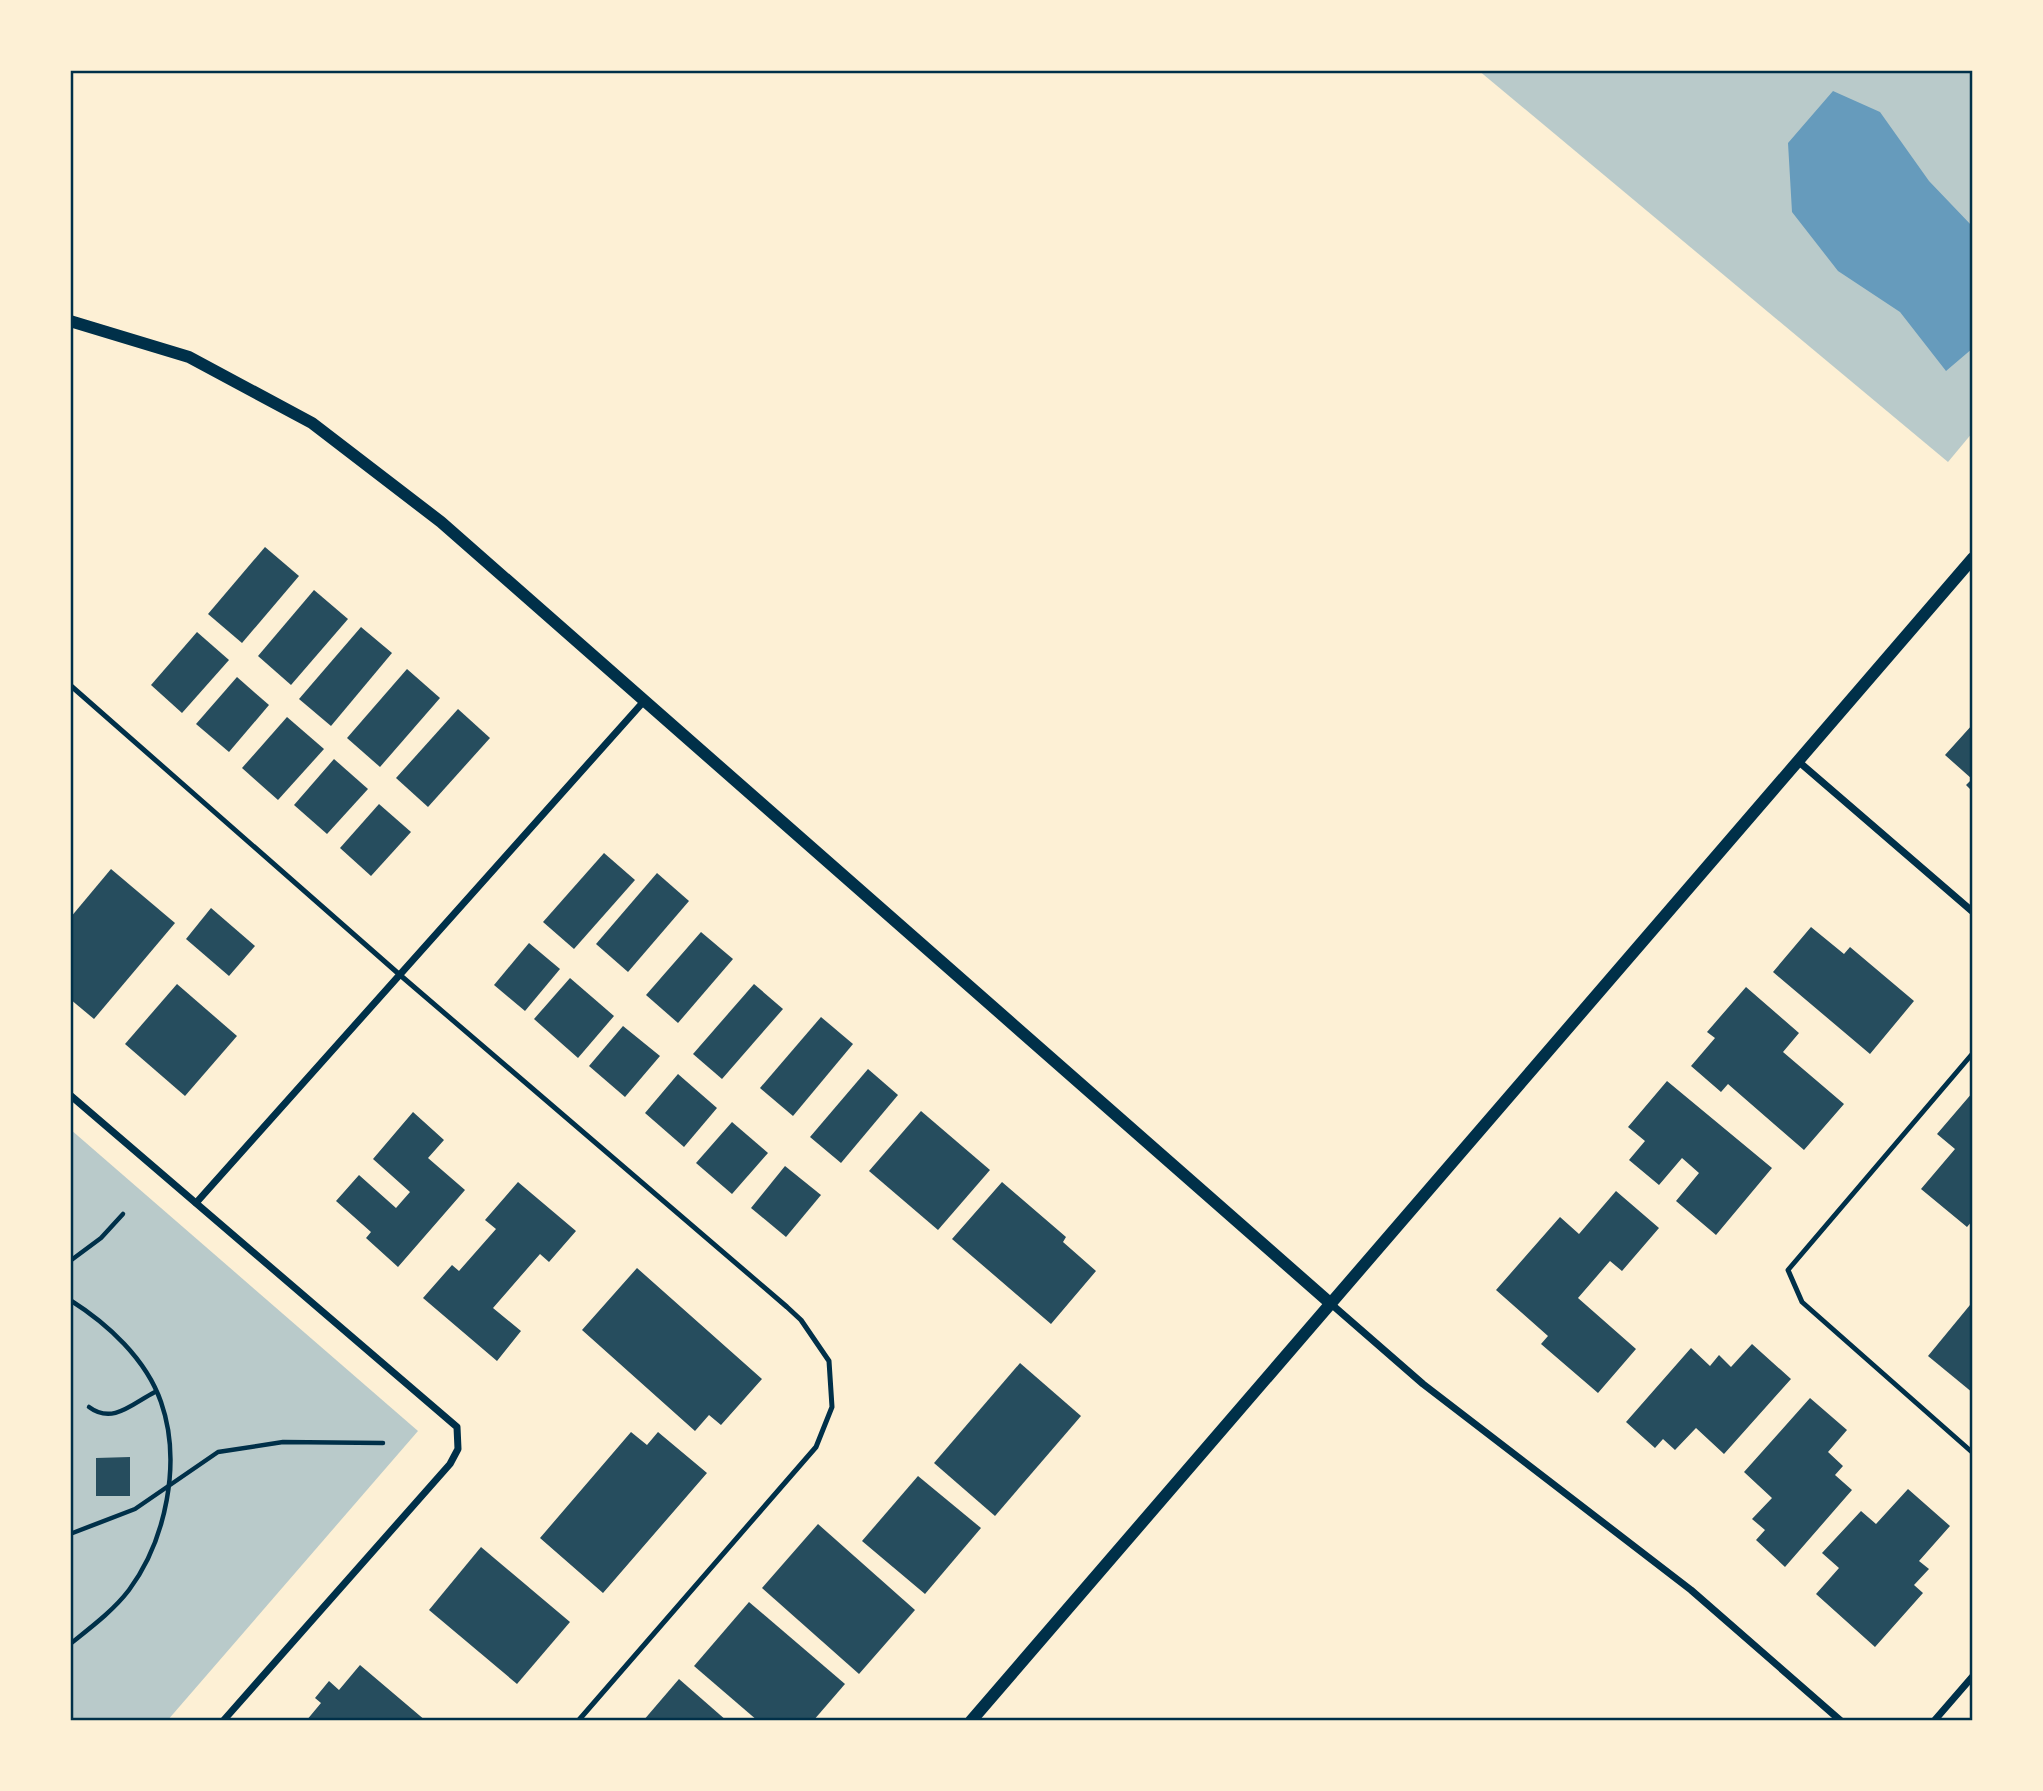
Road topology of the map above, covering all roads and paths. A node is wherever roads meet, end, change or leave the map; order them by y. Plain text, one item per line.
1 (70, 321) edge
2 (1973, 558) edge
3 (70, 685) edge
4 (645, 700) junction
5 (1798, 761) junction
6 (1973, 912) edge
7 (400, 975) junction
8 (1973, 1053) edge
9 (70, 1096) edge
10 (196, 1203) junction
11 (123, 1214) dead end
12 (70, 1261) edge
13 (70, 1300) edge
14 (1330, 1303) junction
15 (155, 1392) junction
16 (89, 1407) dead end
17 (383, 1443) dead end
18 (1973, 1453) edge
19 (170, 1485) junction
20 (70, 1534) edge
21 (70, 1644) edge
22 (1973, 1676) edge
23 (223, 1721) edge
24 (578, 1721) edge
25 (971, 1721) edge
26 (1841, 1721) edge
27 (1934, 1721) edge

1 - 4 street
2 - 5 street
3 - 7 lane
4 - 7 street
4 - 14 street
5 - 6 street
5 - 14 street
7 - 10 street
7 - 24 lane
8 - 18 lane
9 - 10 street
10 - 23 street
11 - 12 path
13 - 15 path
14 - 25 street
14 - 26 street
15 - 16 path
15 - 19 path
17 - 19 path
19 - 20 path
19 - 21 path
22 - 27 street

